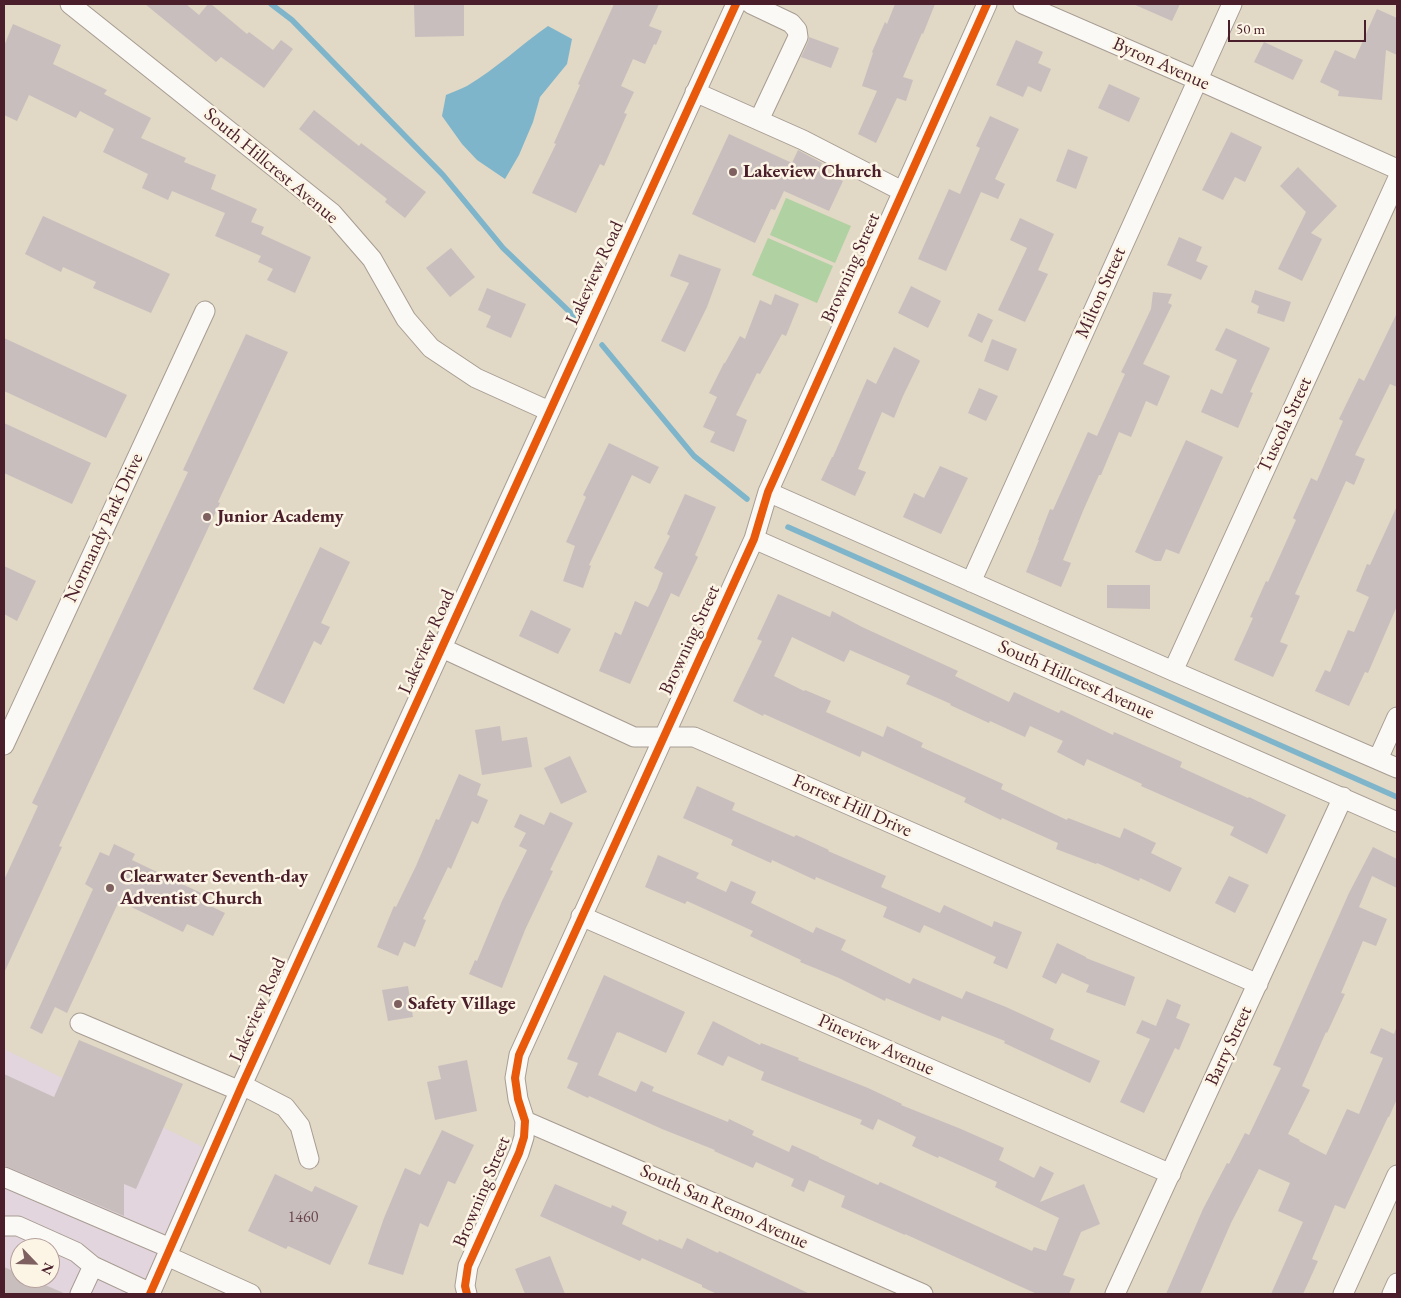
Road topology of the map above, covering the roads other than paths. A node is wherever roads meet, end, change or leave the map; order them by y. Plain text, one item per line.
1 (70, 4) edge
2 (736, 4) edge
3 (751, 4) edge
4 (987, 4) edge
5 (1023, 4) edge
6 (1232, 4) edge
7 (1198, 80) junction
8 (695, 92) junction
9 (759, 120) junction
10 (1397, 169) edge
11 (1397, 180) edge
12 (902, 191) junction
13 (205, 311) dead end
14 (549, 411) junction
15 (768, 492) junction
16 (754, 539) junction
17 (971, 582) junction
18 (442, 648) junction
19 (1173, 671) junction
20 (1397, 717) edge
21 (664, 737) junction
22 (4, 745) edge
23 (1378, 759) junction
24 (1397, 768) edge
25 (1343, 797) junction
26 (1397, 822) edge
27 (582, 916) junction
28 (1258, 984) junction
29 (80, 1022) dead end
30 (241, 1088) junction
31 (525, 1121) junction
32 (309, 1159) dead end
33 (1171, 1174) junction
34 (1397, 1175) edge
35 (4, 1177) edge
36 (4, 1226) edge
37 (169, 1252) junction
38 (93, 1266) junction
39 (1397, 1283) edge
40 (80, 1294) edge
41 (150, 1294) edge
42 (251, 1294) edge
43 (467, 1294) edge
44 (923, 1294) edge
45 (1115, 1294) edge
46 (1343, 1294) edge
47 (1392, 1294) edge

1 - 14 street, South Hillcrest Avenue
2 - 8 street, Lakeview Road
3 - 9 street
4 - 12 street, Browning Street
5 - 7 street, Byron Avenue
6 - 7 street, Milton Street
7 - 10 street, Byron Avenue
7 - 17 street, Milton Street
8 - 9 street
8 - 14 street, Lakeview Road
9 - 12 street
11 - 19 street, Tuscola Street
12 - 15 street, Browning Street
13 - 22 street, Normandy Park Drive
14 - 18 street, Lakeview Road
15 - 16 street, Browning Street
15 - 17 street
16 - 21 street, Browning Street
16 - 25 street, South Hillcrest Avenue
17 - 19 street
18 - 21 street, Forrest Hill Drive
18 - 30 street, Lakeview Road
19 - 23 street
20 - 23 street
21 - 27 street, Browning Street
21 - 28 street, Forrest Hill Drive
23 - 24 street
25 - 26 street, South Hillcrest Avenue
25 - 28 street, Barry Street
27 - 31 street, Browning Street
27 - 33 street, Pineview Avenue
28 - 33 street, Barry Street
29 - 30 street
30 - 32 street
30 - 37 street, Lakeview Road
31 - 43 street, Browning Street
31 - 44 street, South San Remo Avenue
33 - 45 street, Barry Street
34 - 46 street
35 - 37 street
36 - 38 street
37 - 41 street, Lakeview Road
37 - 42 street
38 - 40 street
38 - 41 street
39 - 47 street

